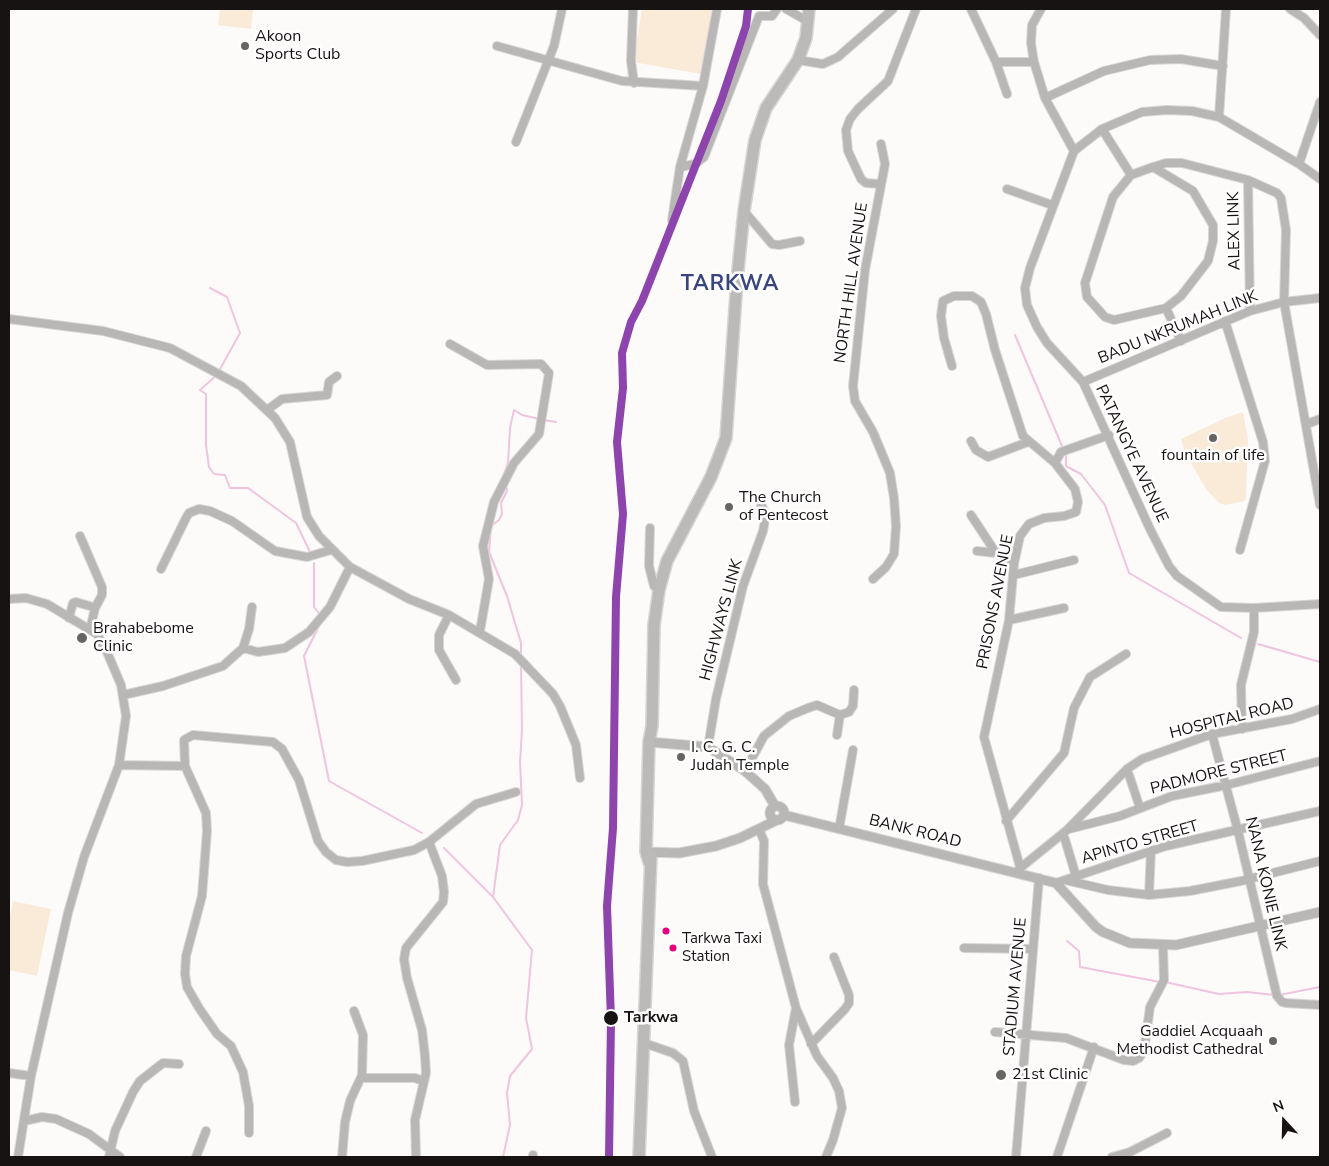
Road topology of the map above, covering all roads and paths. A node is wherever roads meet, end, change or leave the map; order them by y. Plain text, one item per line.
1 (562, 9) edge
2 (633, 9) edge
3 (717, 9) edge
4 (777, 9) edge
5 (786, 9) edge
6 (810, 9) edge
7 (893, 9) edge
8 (916, 9) edge
9 (971, 9) edge
10 (1041, 9) edge
11 (1226, 9) edge
12 (1290, 9) edge
13 (809, 22) junction
14 (1320, 35) edge
15 (497, 46) dead end
16 (549, 59) junction
17 (798, 60) junction
18 (996, 62) junction
19 (1034, 62) junction
20 (1223, 66) junction
21 (634, 83) junction
22 (703, 86) junction
23 (1007, 94) dead end
24 (1045, 98) junction
25 (1320, 102) edge
26 (1219, 117) junction
27 (1102, 129) junction
28 (516, 142) dead end
29 (881, 144) dead end
30 (1074, 150) junction
31 (1299, 164) junction
32 (680, 167) junction
33 (1153, 167) junction
34 (1131, 175) junction
35 (1320, 179) edge
36 (1248, 180) junction
37 (880, 184) junction
38 (1007, 189) dead end
39 (1052, 205) junction
40 (744, 210) junction
41 (672, 220) dead end
42 (800, 241) dead end
43 (1320, 298) edge
44 (1284, 302) junction
45 (1166, 308) junction
46 (1250, 311) junction
47 (9, 319) edge
48 (1225, 321) junction
49 (1181, 341) junction
50 (450, 344) dead end
51 (952, 366) dead end
52 (337, 376) dead end
53 (1083, 382) junction
54 (267, 410) junction
55 (1320, 419) edge
56 (1307, 424) junction
57 (1108, 435) junction
58 (971, 441) dead end
59 (1028, 442) junction
60 (1055, 463) junction
61 (760, 503) dead end
62 (1320, 505) edge
63 (971, 515) dead end
64 (650, 528) dead end
65 (80, 536) dead end
66 (331, 550) junction
67 (1240, 550) dead end
68 (977, 551) dead end
69 (996, 552) junction
70 (1074, 560) dead end
71 (1014, 564) junction
72 (350, 567) junction
73 (161, 569) dead end
74 (1014, 575) junction
75 (873, 579) dead end
76 (659, 590) junction
77 (9, 599) edge
78 (1320, 604) edge
79 (252, 607) dead end
80 (96, 608) junction
81 (1064, 608) dead end
82 (1254, 608) junction
83 (449, 614) junction
84 (69, 618) junction
85 (1009, 620) junction
86 (90, 630) junction
87 (480, 631) junction
88 (243, 648) junction
89 (1126, 654) dead end
90 (456, 680) dead end
91 (854, 690) dead end
92 (123, 695) junction
93 (1320, 709) edge
94 (840, 715) junction
95 (1242, 728) junction
96 (1212, 734) junction
97 (837, 735) dead end
98 (652, 742) junction
99 (708, 747) junction
100 (853, 750) dead end
101 (1320, 761) edge
102 (119, 764) junction
103 (185, 766) junction
104 (1127, 769) junction
105 (745, 771) junction
106 (580, 778) dead end
107 (1227, 785) junction
108 (516, 792) dead end
109 (1140, 808) junction
110 (1320, 811) edge
111 (780, 818) junction
112 (1006, 821) junction
113 (839, 828) junction
114 (759, 829) junction
115 (1238, 831) junction
116 (1065, 832) junction
117 (429, 842) junction
118 (1151, 850) junction
119 (649, 856) junction
120 (1320, 861) edge
121 (1018, 870) junction
122 (1076, 876) junction
123 (1039, 878) junction
124 (1249, 879) junction
125 (1061, 881) junction
126 (1149, 894) junction
127 (1320, 912) edge
128 (1260, 926) junction
129 (1163, 946) junction
130 (964, 948) dead end
131 (1033, 948) junction
132 (834, 957) dead end
133 (1320, 1005) edge
134 (796, 1008) junction
135 (354, 1011) dead end
136 (995, 1032) dead end
137 (1026, 1034) junction
138 (644, 1043) junction
139 (811, 1044) junction
140 (1094, 1047) junction
141 (179, 1064) dead end
142 (9, 1073) edge
143 (31, 1076) junction
144 (362, 1076) junction
145 (424, 1081) junction
146 (795, 1102) dead end
147 (24, 1121) junction
148 (206, 1131) dead end
149 (249, 1133) dead end
150 (1167, 1133) dead end
151 (110, 1153) edge
152 (18, 1157) edge
153 (120, 1157) edge
154 (196, 1157) edge
155 (342, 1157) edge
156 (416, 1157) edge
157 (639, 1157) edge
158 (712, 1157) edge
159 (826, 1157) edge
160 (1016, 1157) edge
161 (1057, 1157) edge
162 (1112, 1157) edge

1 - 16 street
2 - 21 street
3 - 22 street
4 - 32 street
5 - 13 street
6 - 13 main road
7 - 17 street
8 - 37 street, NORTH HILL AVENUE
9 - 18 street
10 - 19 street
11 - 20 street
12 - 14 street
13 - 17 main road
15 - 16 street
16 - 21 street
16 - 28 street
17 - 40 main road
18 - 19 street
18 - 23 street
19 - 24 street
20 - 24 street
20 - 26 street
21 - 22 street
22 - 32 street
24 - 30 street
25 - 31 street
26 - 27 street
26 - 31 street
27 - 30 street
27 - 34 street
29 - 37 street, NORTH HILL AVENUE
30 - 39 street, PATANGYE AVENUE
31 - 35 street
32 - 41 street
33 - 34 street
33 - 36 street
33 - 45 street
34 - 45 street
36 - 44 street
36 - 46 street, ALEX LINK
37 - 75 street, NORTH HILL AVENUE
38 - 39 street
39 - 53 street, PATANGYE AVENUE
40 - 42 street
40 - 76 main road
43 - 44 street, BADU NKRUMAH LINK
44 - 46 street, BADU NKRUMAH LINK
44 - 56 street
45 - 49 street
46 - 48 street, BADU NKRUMAH LINK
47 - 54 street
48 - 49 street, BADU NKRUMAH LINK
48 - 67 street
49 - 53 street, BADU NKRUMAH LINK
50 - 87 street
51 - 59 street, PRISONS AVENUE
52 - 54 street
53 - 57 street, PATANGYE AVENUE
54 - 66 street
55 - 56 street
56 - 62 street
57 - 60 street
57 - 82 street, PATANGYE AVENUE
58 - 59 street
59 - 60 street, PRISONS AVENUE
60 - 71 street, PRISONS AVENUE
61 - 99 street, HIGHWAYS LINK
63 - 69 street
64 - 76 street
65 - 80 street
66 - 72 street
66 - 73 street
68 - 69 street
69 - 71 street
70 - 74 street
71 - 74 street, PRISONS AVENUE
72 - 83 street
72 - 88 street
74 - 85 street, PRISONS AVENUE
76 - 98 main road
77 - 84 street
78 - 82 street, PATANGYE AVENUE
79 - 88 street
80 - 84 street
80 - 86 street
81 - 85 street
82 - 95 street
83 - 87 street
83 - 90 street
84 - 86 street
85 - 112 street, PRISONS AVENUE
86 - 92 street
87 - 106 street
88 - 92 street
89 - 112 street
91 - 94 street
92 - 102 street
93 - 95 street, HOSPITAL ROAD
94 - 97 street
94 - 105 street
95 - 96 street, HOSPITAL ROAD
96 - 104 street, HOSPITAL ROAD
96 - 107 street, NANA KONIE LINK
98 - 99 street
98 - 119 main road
99 - 105 street
100 - 113 street
101 - 107 street, PADMORE STREET
102 - 103 street
102 - 143 street
103 - 117 street
103 - 149 street
104 - 109 street
104 - 116 street, HOSPITAL ROAD
105 - 111 street
107 - 109 street, PADMORE STREET
107 - 115 street, NANA KONIE LINK
108 - 117 street
109 - 116 street, PADMORE STREET
110 - 115 street, APINTO STREET
111 - 113 street, BANK ROAD
111 - 114 street
112 - 121 street, PRISONS AVENUE
113 - 121 street, BANK ROAD
114 - 119 street
114 - 134 street
115 - 118 street, APINTO STREET
115 - 124 street, NANA KONIE LINK
116 - 121 street, HOSPITAL ROAD
116 - 122 street
117 - 145 street
118 - 122 street, APINTO STREET
118 - 126 street
119 - 138 main road
120 - 124 street
121 - 123 street, BANK ROAD
122 - 125 street, APINTO STREET
123 - 125 street, BANK ROAD
123 - 131 street, STADIUM AVENUE
124 - 126 street
124 - 128 street, NANA KONIE LINK
125 - 126 street
125 - 129 street
127 - 128 street
128 - 129 street
128 - 133 street, NANA KONIE LINK
129 - 140 street
130 - 131 street
131 - 137 street, STADIUM AVENUE
132 - 139 street
134 - 139 street
134 - 146 street
135 - 144 street
136 - 137 street
137 - 140 street
137 - 160 street, STADIUM AVENUE
138 - 157 main road
138 - 158 street
139 - 159 street
140 - 161 street
141 - 151 street
142 - 143 street
143 - 147 street
144 - 145 street
144 - 155 street
145 - 156 street
147 - 151 street
147 - 152 street
148 - 154 street
150 - 162 street
151 - 153 street

